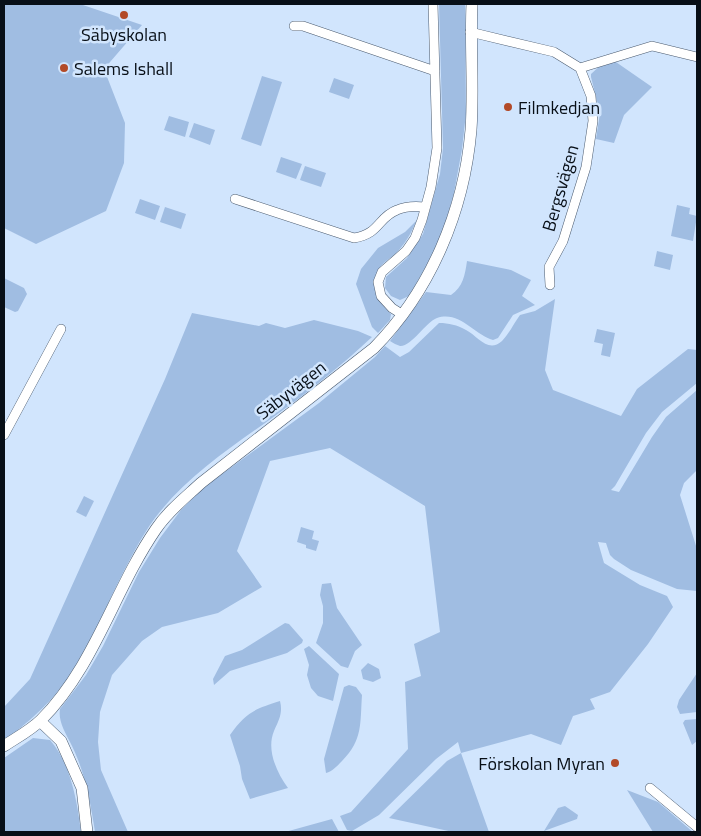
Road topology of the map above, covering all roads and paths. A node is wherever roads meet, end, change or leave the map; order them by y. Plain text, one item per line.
1 (433, 4) edge
2 (472, 4) edge
3 (294, 26) dead end
4 (470, 32) junction
5 (697, 57) edge
6 (580, 68) junction
7 (435, 71) junction
8 (235, 199) dead end
9 (425, 207) junction
10 (550, 285) dead end
11 (403, 315) junction
12 (61, 329) dead end
13 (4, 435) edge
14 (40, 721) junction
15 (4, 746) edge
16 (650, 788) dead end
17 (697, 827) edge
18 (87, 832) edge

1 - 7 street
2 - 4 street, Säbyvägen
3 - 7 street
4 - 6 street
4 - 11 street, Säbyvägen
5 - 6 street
6 - 10 street, Bergsvägen
7 - 9 street
8 - 9 street
9 - 11 street
11 - 14 street, Säbyvägen
12 - 13 street
14 - 15 street, Säbyvägen
14 - 18 street
16 - 17 street

